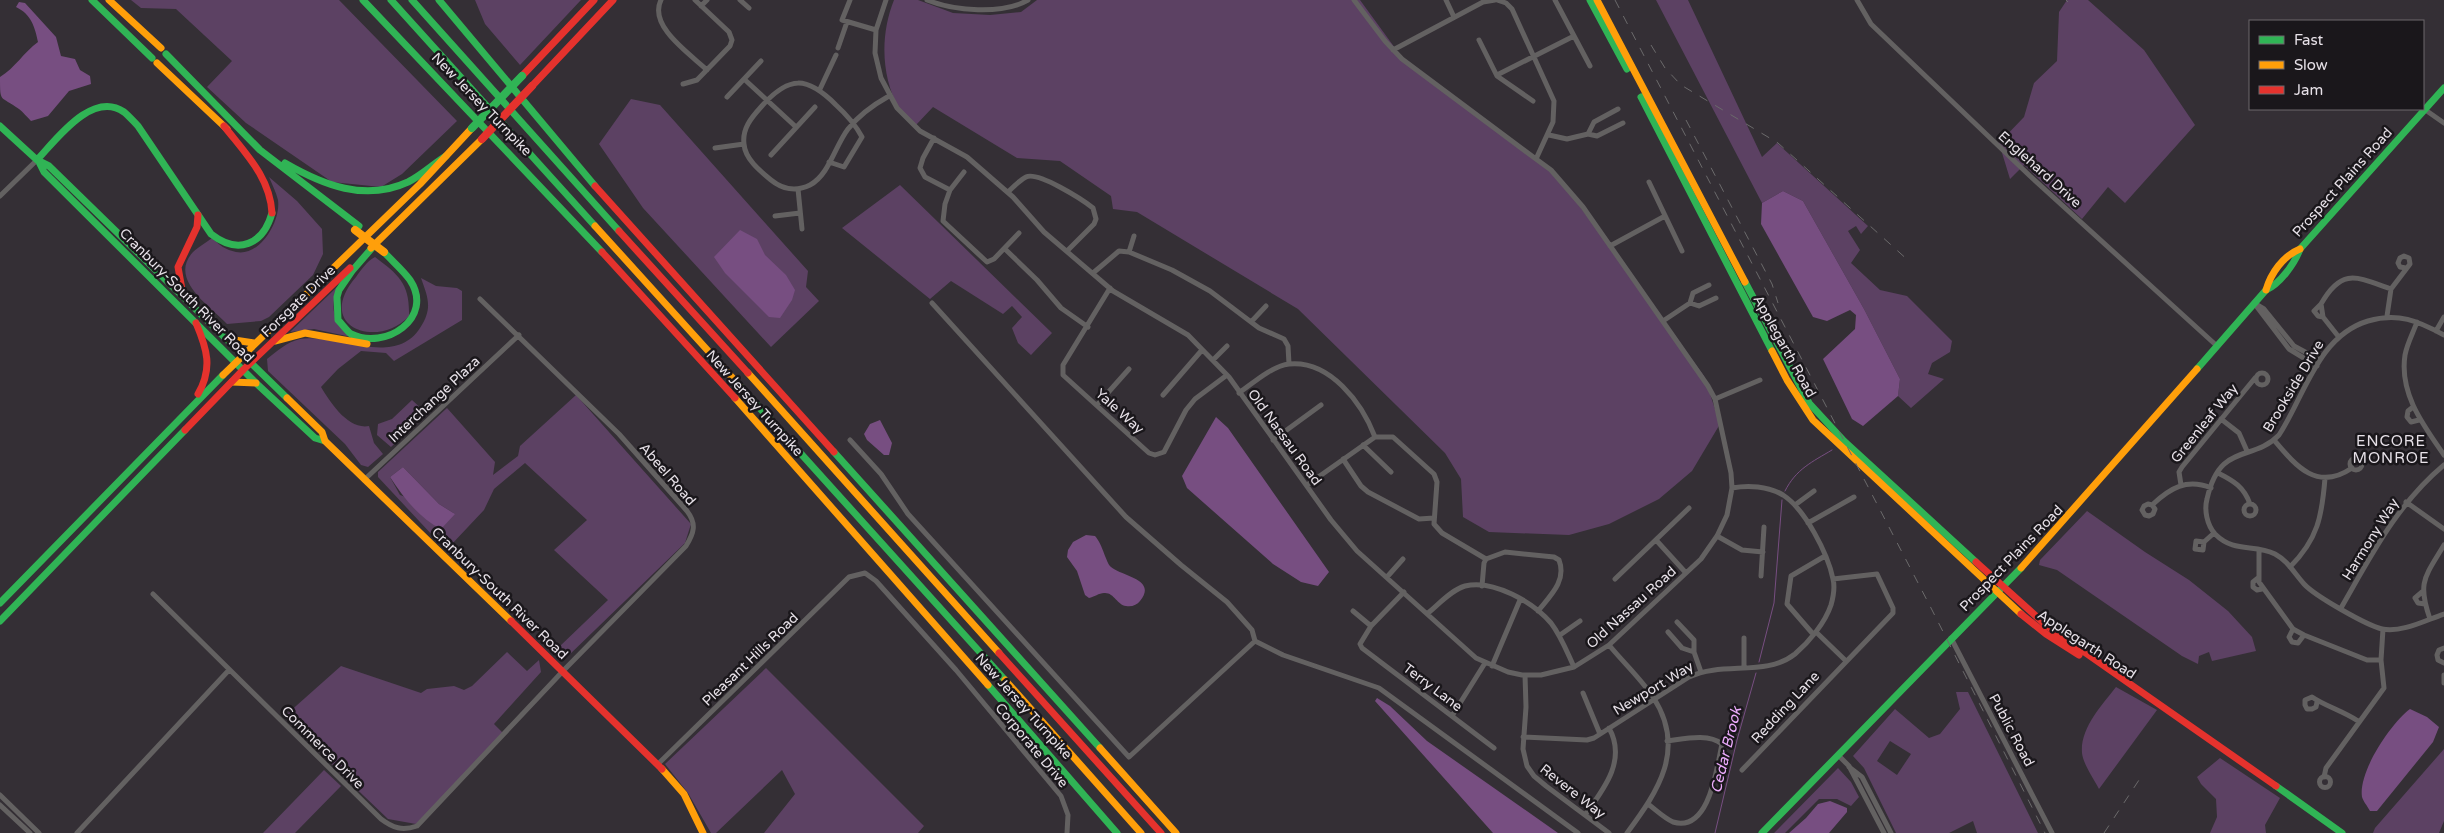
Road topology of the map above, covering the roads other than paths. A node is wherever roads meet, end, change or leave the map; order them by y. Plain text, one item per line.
1 (92, 0) edge
2 (109, 0) edge
3 (357, 0) edge
4 (363, 0) edge
5 (390, 0) edge
6 (412, 0) edge
7 (419, 0) edge
8 (439, 0) edge
9 (594, 0) edge
10 (613, 0) edge
11 (661, 0) edge
12 (695, 0) edge
13 (707, 0) edge
14 (740, 0) edge
15 (850, 0) edge
16 (886, 0) edge
17 (927, 0) edge
18 (1028, 0) edge
19 (1354, 0) edge
20 (1446, 0) edge
21 (1496, 0) edge
22 (1555, 0) edge
23 (1590, 0) edge
24 (1596, 0) edge
25 (1857, 0) edge
26 (1508, 2) edge
27 (702, 6) junction
28 (749, 8) dead end
29 (1454, 17) junction
30 (845, 21) junction
31 (439, 30) junction
32 (876, 30) junction
33 (1574, 36) junction
34 (1479, 40) dead end
35 (838, 48) dead end
36 (1393, 50) junction
37 (836, 55) dead end
38 (1533, 56) junction
39 (761, 61) dead end
40 (1590, 66) dead end
41 (707, 70) junction
42 (1497, 75) junction
43 (744, 79) junction
44 (683, 84) dead end
45 (2444, 88) edge
46 (820, 89) junction
47 (888, 96) junction
48 (727, 97) dead end
49 (766, 101) junction
50 (1533, 101) dead end
51 (814, 107) dead end
52 (1618, 109) dead end
53 (2424, 109) joint
54 (2423, 110) edge
55 (478, 118) junction
56 (854, 122) junction
57 (1623, 123) dead end
58 (2444, 123) edge
59 (0, 126) edge
60 (224, 126) junction
61 (796, 127) junction
62 (1588, 134) junction
63 (1549, 135) junction
64 (248, 138) junction
65 (934, 138) junction
66 (744, 144) junction
67 (715, 148) dead end
68 (771, 155) dead end
69 (446, 156) junction
70 (1536, 158) junction
71 (37, 160) junction
72 (829, 162) junction
73 (964, 172) dead end
74 (1649, 182) dead end
75 (798, 189) junction
76 (950, 190) junction
77 (1008, 192) junction
78 (0, 196) edge
79 (800, 213) junction
80 (198, 215) junction
81 (775, 216) dead end
82 (1664, 216) junction
83 (357, 228) junction
84 (802, 229) dead end
85 (1019, 233) dead end
86 (1134, 236) dead end
87 (1610, 246) junction
88 (372, 248) junction
89 (1005, 249) junction
90 (386, 251) junction
91 (1682, 251) dead end
92 (1067, 252) junction
93 (1129, 252) junction
94 (2406, 268) dead end
95 (1093, 273) junction
96 (1709, 285) dead end
97 (1110, 288) junction
98 (2391, 289) junction
99 (182, 295) junction
100 (1716, 298) dead end
101 (480, 300) dead end
102 (932, 303) dead end
103 (1690, 303) junction
104 (2254, 303) junction
105 (1266, 306) dead end
106 (2387, 316) junction
107 (2444, 317) edge
108 (1663, 321) junction
109 (1251, 322) junction
110 (2417, 322) junction
111 (196, 323) junction
112 (1088, 327) junction
113 (2436, 331) junction
114 (519, 335) junction
115 (2444, 335) edge
116 (2338, 336) junction
117 (228, 339) junction
118 (275, 341) junction
119 (254, 343) junction
120 (1227, 346) dead end
121 (2217, 346) junction
122 (1202, 350) junction
123 (242, 354) junction
124 (1213, 360) junction
125 (235, 361) junction
126 (251, 363) junction
127 (2318, 363) junction
128 (1289, 364) junction
129 (244, 369) junction
130 (1128, 369) dead end
131 (1227, 375) junction
132 (2255, 378) dead end
133 (1760, 380) dead end
134 (232, 382) junction
135 (256, 383) junction
136 (1239, 393) junction
137 (1163, 395) dead end
138 (1715, 399) junction
139 (1097, 404) junction
140 (1321, 404) dead end
141 (191, 406) junction
142 (2413, 407) junction
143 (2221, 419) junction
144 (2419, 420) junction
145 (1375, 437) junction
146 (850, 440) dead end
147 (1273, 440) junction
148 (2274, 440) junction
149 (325, 441) junction
150 (1363, 445) junction
151 (2247, 451) junction
152 (2444, 455) edge
153 (1343, 459) junction
154 (2444, 465) edge
155 (2352, 468) dead end
156 (1391, 472) dead end
157 (2218, 473) junction
158 (2325, 478) junction
159 (364, 480) junction
160 (1307, 485) junction
161 (2181, 485) junction
162 (1732, 488) junction
163 (2211, 488) junction
164 (1814, 491) dead end
165 (1854, 497) dead end
166 (2406, 502) junction
167 (1795, 504) junction
168 (2250, 504) dead end
169 (2152, 505) dead end
170 (1689, 508) dead end
171 (1434, 518) junction
172 (1808, 522) junction
173 (1764, 527) dead end
174 (2444, 529) edge
175 (2214, 533) junction
176 (1717, 536) junction
177 (1656, 540) junction
178 (2204, 542) dead end
179 (2444, 545) edge
180 (2259, 550) junction
181 (1763, 552) junction
182 (1825, 556) junction
183 (1403, 559) dead end
184 (1486, 560) junction
185 (2290, 567) junction
186 (860, 573) joint
187 (1686, 573) junction
188 (1761, 576) dead end
189 (1387, 577) junction
190 (1615, 578) dead end
191 (1833, 579) junction
192 (1482, 586) junction
193 (2000, 590) junction
194 (1404, 592) junction
195 (153, 594) dead end
196 (1520, 600) junction
197 (0, 603) edge
198 (2341, 608) junction
199 (1353, 611) dead end
200 (1538, 611) junction
201 (1428, 614) junction
202 (2444, 614) edge
203 (2430, 619) junction
204 (0, 621) edge
205 (1580, 621) dead end
206 (1677, 622) dead end
207 (1371, 626) junction
208 (2293, 629) junction
209 (2383, 629) junction
210 (1668, 632) dead end
211 (1815, 633) junction
212 (1560, 635) junction
213 (2304, 635) junction
214 (1744, 638) dead end
215 (1951, 638) junction
216 (1255, 641) junction
217 (1609, 644) junction
218 (2444, 648) edge
219 (1694, 652) junction
220 (1845, 660) junction
221 (2381, 660) junction
222 (1485, 663) junction
223 (2444, 663) edge
224 (1492, 666) junction
225 (1574, 668) junction
226 (1744, 668) junction
227 (229, 670) junction
228 (563, 672) junction
229 (1701, 672) junction
230 (1525, 675) junction
231 (2444, 675) edge
232 (2444, 683) edge
233 (1583, 694) dead end
234 (1654, 699) junction
235 (2316, 702) dead end
236 (1452, 716) junction
237 (2358, 721) junction
238 (1609, 728) junction
239 (1600, 734) junction
240 (1523, 737) junction
241 (1667, 741) junction
242 (1494, 748) dead end
243 (1838, 755) junction
244 (1075, 759) junction
245 (658, 764) junction
246 (1849, 766) junction
247 (1742, 770) dead end
248 (2324, 777) dead end
249 (0, 795) edge
250 (1648, 804) junction
251 (0, 805) edge
252 (1585, 815) junction
253 (1116, 832) edge
254 (30, 833) edge
255 (39, 833) edge
256 (77, 833) edge
257 (703, 833) edge
258 (1067, 833) edge
259 (1135, 833) edge
260 (1141, 833) edge
261 (1161, 833) edge
262 (1176, 833) edge
263 (1578, 833) edge
264 (1609, 833) edge
265 (1626, 833) edge
266 (1762, 833) edge
267 (1884, 833) edge
268 (1891, 833) edge
269 (2052, 833) edge
270 (2342, 833) edge

1 - 60 main road
2 - 64 main road
3 - 55 main road
4 - 55 main road, New Jersey Turnpike
5 - 244 main road, New Jersey Turnpike
6 - 31 main road, New Jersey Turnpike
7 - 31 main road
8 - 262 main road, New Jersey Turnpike
9 - 69 main road, Forsgate Drive, bridge
10 - 88 main road, Forsgate Drive, bridge
11 - 41 street
12 - 27 street
13 - 27 street
14 - 28 street
15 - 30 street
16 - 32 street
17 - 18 street
19 - 36 street, Old Nassau Road
20 - 29 street
21 - 26 street
21 - 29 street
22 - 33 street
23 - 193 main road, Applegarth Road
24 - 193 main road, Applegarth Road
25 - 121 street, Englehard Drive
26 - 38 street
27 - 41 street
29 - 36 street
30 - 32 street
30 - 35 street
31 - 261 main road, New Jersey Turnpike
32 - 47 street, Old Nassau Road
33 - 38 street
33 - 40 street
34 - 42 street
36 - 70 street, Old Nassau Road
37 - 46 street
38 - 42 street
38 - 63 street
39 - 43 street
41 - 44 street
42 - 50 street
43 - 48 street
43 - 49 street
45 - 53 main road, Prospect Plains Road
46 - 49 street
46 - 56 street
47 - 56 street
47 - 65 street, Old Nassau Road
49 - 61 street
49 - 66 street
51 - 61 street
52 - 62 street
53 - 58 street
54 - 104 main road, Prospect Plains Road
55 - 253 main road, New Jersey Turnpike
56 - 72 street
56 - 72 street
57 - 62 street
59 - 71 main road, Cranbury-South River Road
60 - 80 main road
60 - 83 main road
61 - 68 street
62 - 63 street
63 - 70 street
64 - 69 main road
64 - 83 main road
65 - 76 street
65 - 77 street, Old Nassau Road
66 - 67 street
66 - 75 street
69 - 119 main road, Forsgate Drive
70 - 87 street, Old Nassau Road
71 - 78 street
71 - 80 main road
71 - 99 main road, Cranbury-South River Road
71 - 111 main road, Cranbury-South River Road
72 - 75 street
73 - 76 street
74 - 82 street
75 - 79 street
76 - 89 street
77 - 92 street, Old Nassau Road
77 - 92 street
79 - 81 street
79 - 84 street
80 - 99 main road
82 - 87 street
82 - 91 street
83 - 90 main road
85 - 89 street
86 - 93 street
87 - 108 street, Old Nassau Road
88 - 90 main road
88 - 118 main road, Forsgate Drive
89 - 112 street
90 - 118 main road
92 - 95 street, Old Nassau Road
93 - 95 street
93 - 109 street
94 - 98 street
95 - 97 street, Old Nassau Road
96 - 103 street
97 - 112 street, Yale Way
97 - 122 street, Old Nassau Road
98 - 106 street
98 - 116 street
99 - 117 main road, Cranbury-South River Road
100 - 103 street
101 - 114 street, Abeel Road
102 - 216 street
103 - 108 street
104 - 121 main road, Prospect Plains Road
104 - 127 street
105 - 109 street
106 - 110 street, Brookside Drive
106 - 116 street, Brookside Drive
107 - 113 street
108 - 138 street, Old Nassau Road
109 - 128 street
110 - 113 street, Brookside Drive
110 - 142 street
111 - 125 main road, Cranbury-South River Road
111 - 141 main road
112 - 139 street, Yale Way
113 - 115 street, Brookside Drive
114 - 159 street, Interchange Plaza
114 - 228 street, Abeel Road
116 - 127 street, Brookside Drive
117 - 119 main road
117 - 123 main road, Cranbury-South River Road
118 - 126 main road, Forsgate Drive
119 - 123 main road, Forsgate Drive
120 - 124 street
121 - 193 main road, Prospect Plains Road
122 - 124 street, Old Nassau Road
122 - 137 street
123 - 125 main road, Forsgate Drive
123 - 126 main road, Cranbury-South River Road
124 - 131 street, Old Nassau Road
125 - 129 main road, Cranbury-South River Road
125 - 141 main road, Forsgate Drive
126 - 129 main road, Forsgate Drive
126 - 149 main road, Cranbury-South River Road
127 - 148 street, Brookside Drive
128 - 136 street
128 - 145 street
129 - 134 main road, Forsgate Drive
129 - 135 main road, Cranbury-South River Road
130 - 139 street
131 - 136 street, Old Nassau Road
131 - 139 street, Yale Way
132 - 143 street, Greenleaf Way
133 - 138 street
134 - 135 main road
134 - 204 main road, Forsgate Drive
135 - 149 main road, Cranbury-South River Road
136 - 147 street, Old Nassau Road
138 - 162 street, Old Nassau Road
140 - 147 street
141 - 197 main road, Forsgate Drive
142 - 144 street
142 - 144 street
143 - 151 street
143 - 161 street, Greenleaf Way
144 - 152 street
145 - 150 street
145 - 171 street
146 - 216 street
147 - 160 street, Old Nassau Road
148 - 151 street, Brookside Drive
148 - 158 street
149 - 159 main road, Cranbury-South River Road
150 - 153 street
150 - 156 street
151 - 157 street, Brookside Drive
153 - 160 street
153 - 171 street
154 - 166 street, Harmony Way
155 - 158 street
157 - 163 street, Brookside Drive
157 - 168 street
158 - 185 street
159 - 228 main road, Cranbury-South River Road
160 - 189 street, Old Nassau Road
161 - 163 street
161 - 169 street
162 - 167 street, Newport Way
162 - 176 street, Old Nassau Road
163 - 175 street, Brookside Drive
164 - 167 street
165 - 172 street
166 - 174 street
166 - 198 street, Harmony Way
167 - 172 street, Newport Way
170 - 177 street
171 - 184 street
172 - 182 street, Newport Way
173 - 181 street
175 - 178 street
175 - 180 street
176 - 181 street
176 - 187 street, Old Nassau Road
177 - 187 street
177 - 190 street
179 - 203 street
180 - 185 street
180 - 208 street
181 - 188 street
182 - 191 street, Newport Way
182 - 211 street
183 - 189 street
184 - 192 street
184 - 200 street
185 - 198 street
186 - 245 street, Pleasant Hills Road
186 - 258 street, Corporate Drive
187 - 217 street, Old Nassau Road
189 - 194 street, Old Nassau Road
191 - 211 street, Newport Way
191 - 220 street, Redding Lane
192 - 196 street
192 - 201 street
193 - 215 main road, Prospect Plains Road
193 - 270 main road, Applegarth Road
194 - 201 street, Old Nassau Road
194 - 207 street
195 - 227 street
196 - 200 street
196 - 224 street
198 - 209 street
199 - 207 street
200 - 212 street
201 - 222 street, Old Nassau Road
202 - 203 street
203 - 209 street
205 - 212 street
206 - 219 street
207 - 236 street, Terry Lane
208 - 213 street
208 - 213 street
209 - 221 street
210 - 219 street
211 - 220 street
211 - 226 street, Newport Way
212 - 225 street
213 - 221 street
214 - 226 street
215 - 243 main road, Prospect Plains Road
215 - 269 street, Public Road
216 - 263 street
217 - 225 street, Old Nassau Road
217 - 234 street
218 - 223 street
219 - 229 street
220 - 247 street, Redding Lane
221 - 237 street
222 - 224 street, Old Nassau Road
222 - 236 street
224 - 230 street, Old Nassau Road
225 - 230 street, Old Nassau Road
226 - 229 street, Newport Way
227 - 228 street, Commerce Drive
227 - 256 street
228 - 245 main road, Cranbury-South River Road
229 - 234 street, Newport Way
230 - 240 street, Revere Way
231 - 232 street
233 - 239 street
234 - 238 street, Newport Way
234 - 241 street
235 - 237 street
236 - 242 street, Terry Lane
237 - 248 street
238 - 239 street, Newport Way
238 - 252 street
239 - 240 street, Newport Way
240 - 252 street, Revere Way
241 - 250 street
241 - 250 street
243 - 246 street
243 - 266 main road, Prospect Plains Road
244 - 259 main road
244 - 260 main road, New Jersey Turnpike
245 - 257 main road, Cranbury-South River Road
246 - 267 street
246 - 268 street
249 - 255 street
250 - 265 street
251 - 254 street
252 - 264 street, Revere Way

